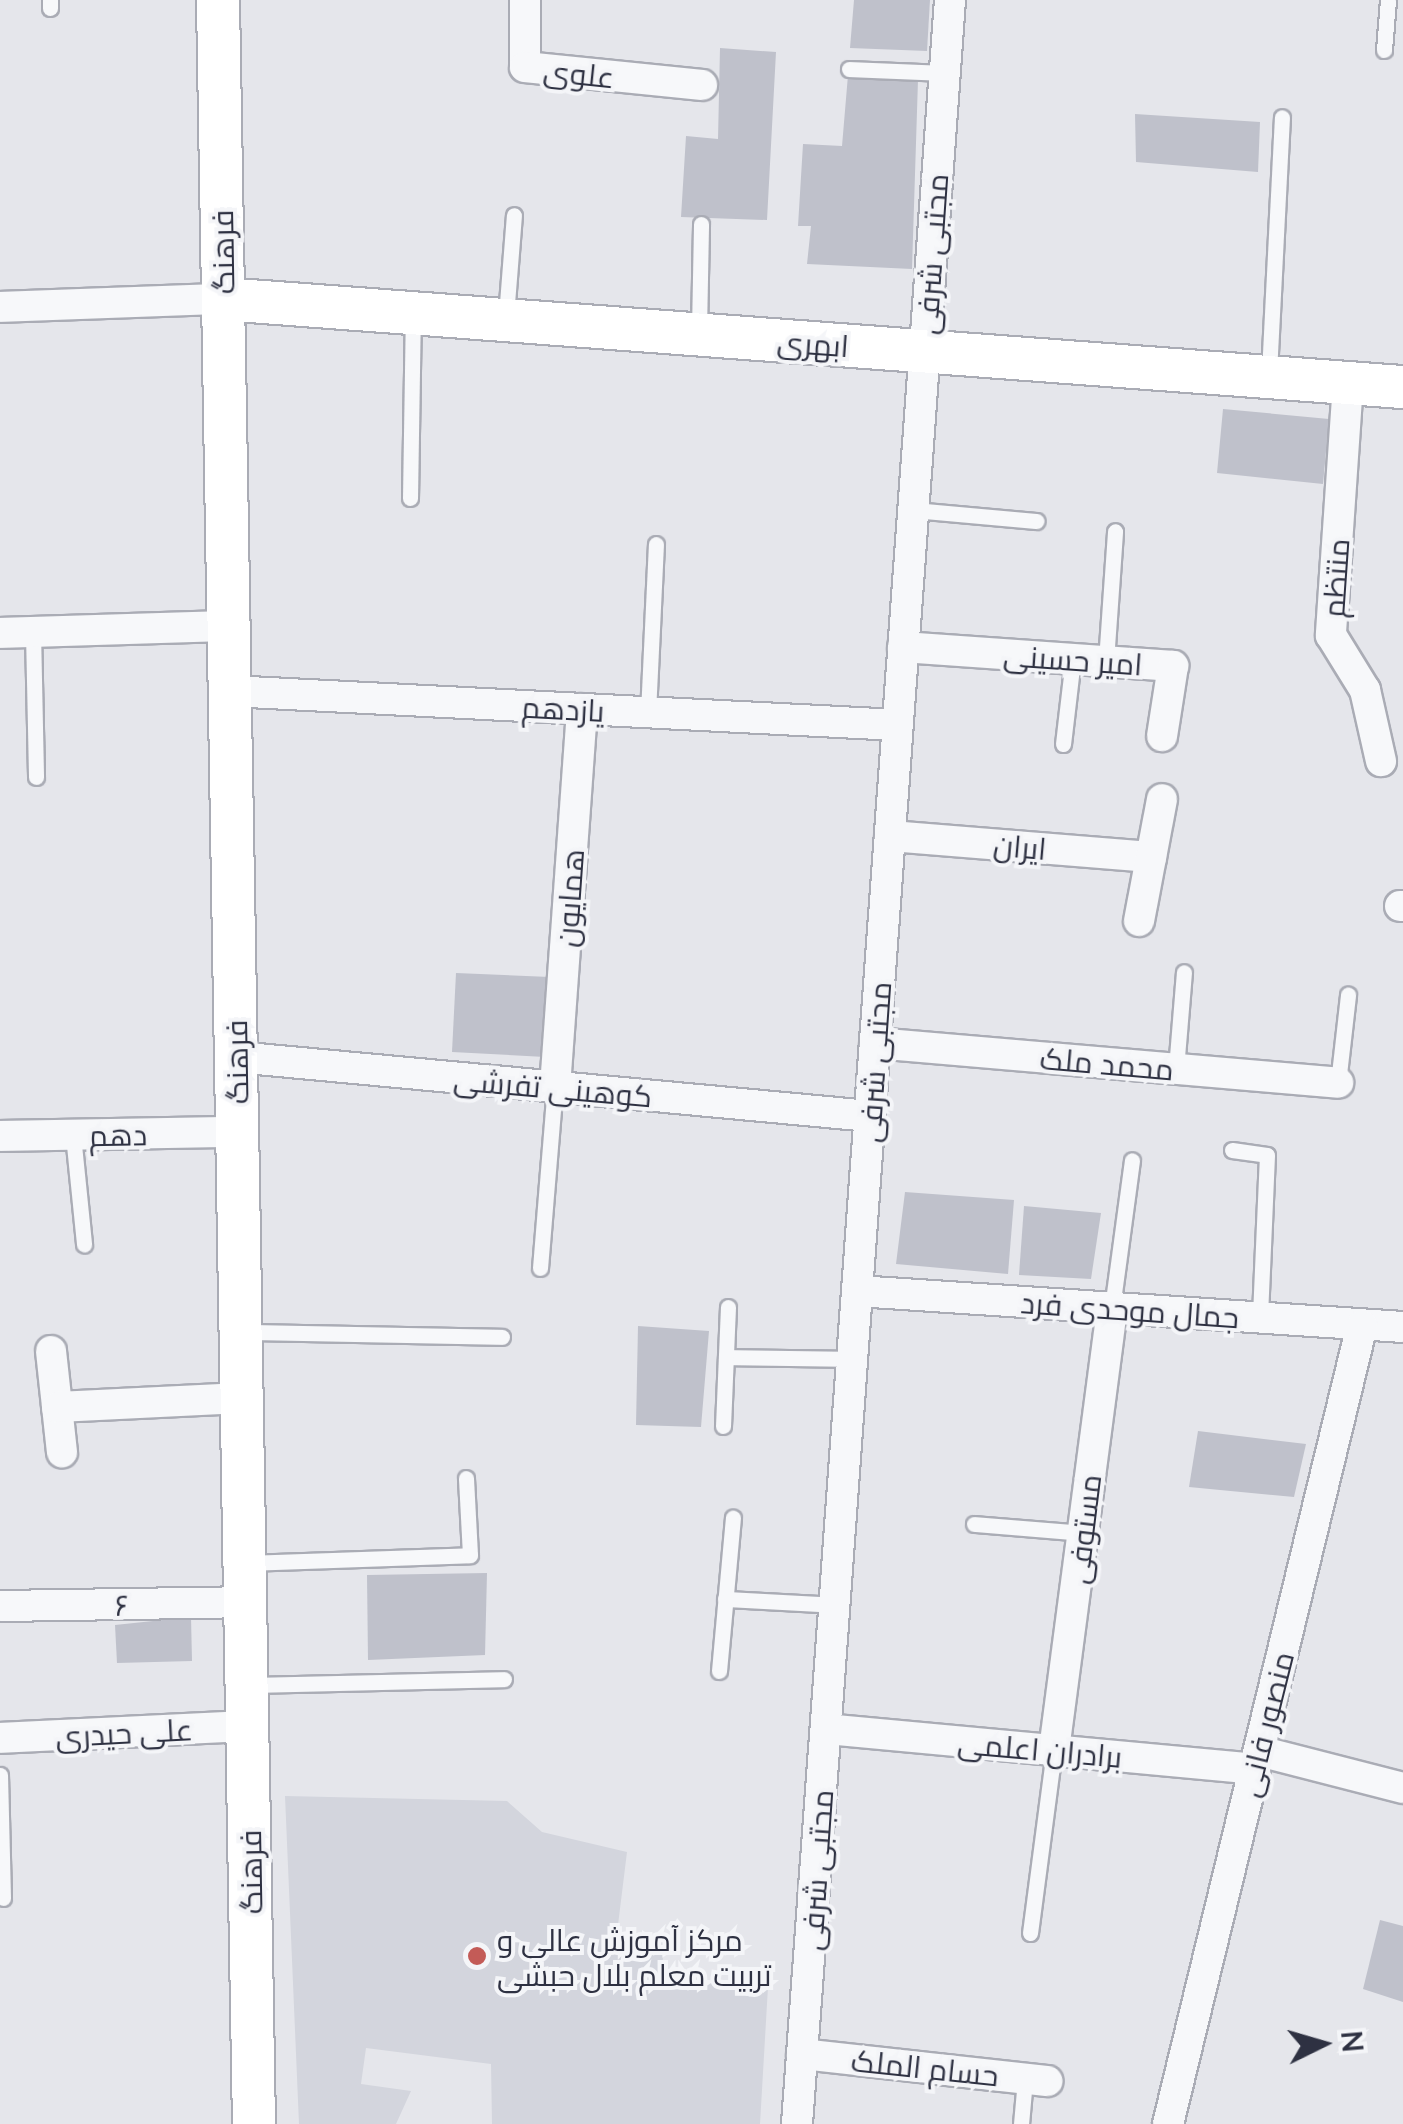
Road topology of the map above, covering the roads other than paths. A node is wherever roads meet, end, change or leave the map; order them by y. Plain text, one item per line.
1 (218, 0) edge
2 (525, 0) edge
3 (950, 0) edge
4 (1388, 0) edge
5 (1384, 50) dead end
6 (850, 69) dead end
7 (944, 74) junction
8 (702, 85) dead end
9 (1282, 117) dead end
10 (514, 215) dead end
11 (701, 224) dead end
12 (223, 298) junction
13 (0, 307) edge
14 (413, 313) junction
15 (505, 320) junction
16 (699, 335) junction
17 (924, 351) junction
18 (1269, 377) junction
19 (1348, 383) junction
20 (1403, 387) edge
21 (410, 498) dead end
22 (914, 510) junction
23 (1037, 521) dead end
24 (1114, 531) dead end
25 (656, 544) dead end
26 (227, 626) junction
27 (33, 632) junction
28 (0, 633) edge
29 (903, 647) junction
30 (1073, 659) junction
31 (1106, 661) junction
32 (229, 691) junction
33 (582, 710) junction
34 (648, 713) junction
35 (897, 725) junction
36 (1162, 736) dead end
37 (1064, 744) dead end
38 (1381, 761) dead end
39 (36, 778) dead end
40 (1162, 798) dead end
41 (890, 836) junction
42 (1151, 857) junction
43 (1138, 921) dead end
44 (1184, 972) dead end
45 (1348, 994) dead end
46 (875, 1043) junction
47 (236, 1057) junction
48 (1176, 1069) junction
49 (1338, 1084) joint
50 (555, 1087) junction
51 (869, 1116) junction
52 (237, 1132) junction
53 (73, 1134) junction
54 (0, 1136) edge
55 (1232, 1150) dead end
56 (1132, 1160) dead end
57 (84, 1244) dead end
58 (540, 1268) dead end
59 (857, 1291) junction
60 (728, 1307) dead end
61 (1112, 1308) junction
62 (1260, 1318) junction
63 (1362, 1325) junction
64 (1403, 1328) edge
65 (240, 1332) junction
66 (502, 1338) dead end
67 (52, 1352) dead end
68 (726, 1357) junction
69 (852, 1358) junction
70 (242, 1398) junction
71 (57, 1407) junction
72 (723, 1426) dead end
73 (62, 1452) dead end
74 (466, 1478) dead end
75 (732, 1518) dead end
76 (974, 1524) dead end
77 (1083, 1533) junction
78 (245, 1583) junction
79 (725, 1598) junction
80 (835, 1604) junction
81 (0, 1606) edge
82 (718, 1670) dead end
83 (504, 1679) dead end
84 (247, 1706) junction
85 (826, 1729) junction
86 (0, 1738) edge
87 (1054, 1750) junction
88 (1257, 1760) junction
89 (0, 1775) edge
90 (1403, 1788) edge
91 (4, 1898) dead end
92 (1030, 1934) dead end
93 (802, 2054) junction
94 (1037, 2080) joint
95 (254, 2124) edge
96 (797, 2124) edge
97 (1021, 2124) edge
98 (1168, 2124) edge

1 - 12 street, فرهنگ
2 - 8 street, علوی
3 - 7 street, مجتبی شرفی
4 - 5 lane
6 - 7 lane
7 - 17 street, مجتبی شرفی
9 - 18 lane
10 - 15 lane
11 - 16 lane
12 - 13 street
12 - 14 street, ابهری
12 - 26 street, فرهنگ
14 - 15 street, ابهری
14 - 21 lane
15 - 16 street, ابهری
16 - 17 street, ابهری
17 - 18 street, ابهری
17 - 22 street, مجتبی شرفی
18 - 19 street, ابهری
19 - 20 street, ابهری
19 - 38 street, منتظم
22 - 23 lane
22 - 29 street, مجتبی شرفی
24 - 31 lane
25 - 34 lane
26 - 27 street
26 - 32 street, فرهنگ
27 - 28 street
27 - 39 lane
29 - 30 street, امیر حسینی
29 - 35 street, مجتبی شرفی
30 - 31 street, امیر حسینی
30 - 37 lane
31 - 36 street, امیر حسینی
32 - 33 street, یازدهم
32 - 47 street, فرهنگ
33 - 34 street, یازدهم
33 - 50 street, همایون
34 - 35 street, یازدهم
35 - 41 street, مجتبی شرفی
40 - 42 street
41 - 42 street, ایران
41 - 46 street, مجتبی شرفی
42 - 43 street
44 - 48 lane
45 - 49 lane
46 - 48 street, محمد ملک
46 - 51 street, مجتبی شرفی
47 - 50 street, کوهینی تفرشی
47 - 52 street, فرهنگ
48 - 49 street, محمد ملک
50 - 51 street, کوهینی تفرشی
50 - 58 lane
51 - 59 street, مجتبی شرفی
52 - 53 street, دهم
52 - 65 street, فرهنگ
53 - 54 street, دهم
53 - 57 lane
55 - 62 lane
56 - 61 lane
59 - 61 street, جمال موحدی فرد
59 - 69 street, مجتبی شرفی
60 - 68 lane
61 - 62 street, جمال موحدی فرد
61 - 77 street, مستوفی
62 - 63 street, جمال موحدی فرد
63 - 64 street, جمال موحدی فرد
63 - 88 street, منصور فانی
65 - 66 lane
65 - 70 street, فرهنگ
67 - 71 street
68 - 69 lane
68 - 72 lane
69 - 80 street, مجتبی شرفی
70 - 71 street
70 - 78 street, فرهنگ
71 - 73 street
74 - 78 lane
75 - 79 lane
76 - 77 lane
77 - 87 street, مستوفی
78 - 81 street, ۶
78 - 84 street, فرهنگ
79 - 80 lane
79 - 82 lane
80 - 85 street, مجتبی شرفی
83 - 84 lane
84 - 86 street, علی حیدری
84 - 95 street, فرهنگ
85 - 87 street, برادران اعلمی
85 - 93 street, مجتبی شرفی
87 - 88 street, برادران اعلمی
87 - 92 lane
88 - 90 street, برادران اعلمی
88 - 98 street, منصور فانی
89 - 91 lane
93 - 94 street, حسام الملک
93 - 96 street, مجتبی شرفی
94 - 97 lane

